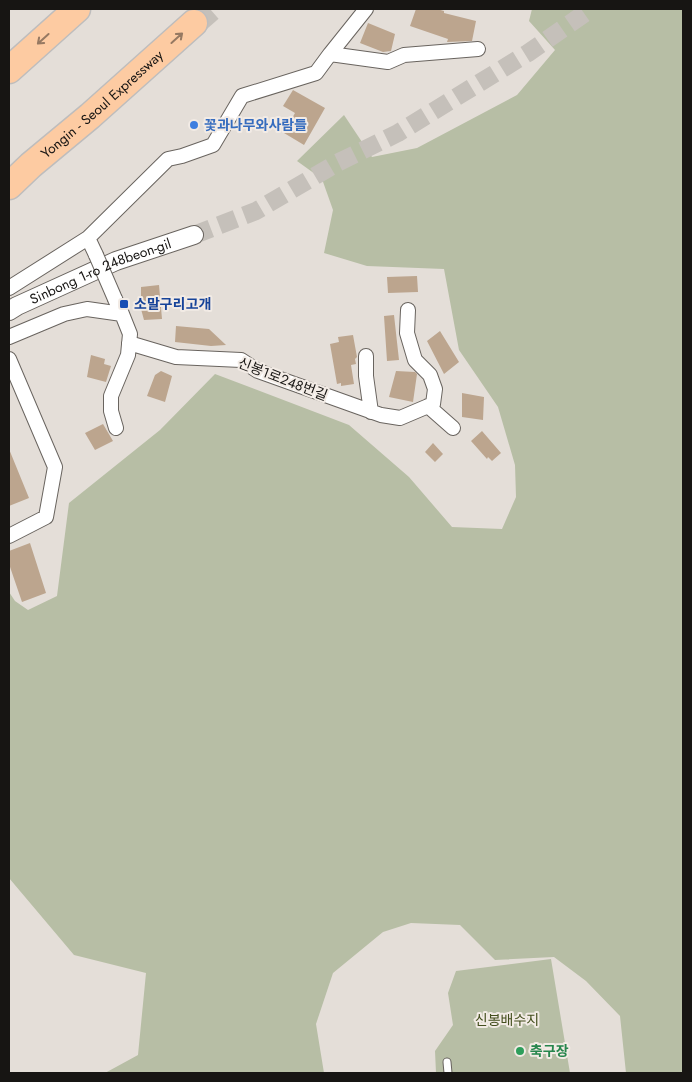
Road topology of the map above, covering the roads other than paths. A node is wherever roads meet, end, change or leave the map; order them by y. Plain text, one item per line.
1 (77, 9) edge
2 (366, 9) edge
3 (194, 23) tunnel mouth
4 (478, 49) dead end
5 (330, 54) junction
6 (9, 70) edge
7 (9, 186) edge
8 (194, 235) tunnel mouth
9 (88, 238) junction
10 (9, 288) edge
11 (408, 310) dead end
12 (9, 311) edge
13 (122, 314) junction
14 (9, 337) edge
15 (129, 343) junction
16 (366, 356) dead end
17 (9, 359) edge
18 (431, 405) junction
19 (371, 412) junction
20 (116, 428) dead end
21 (453, 428) dead end
22 (9, 536) edge
23 (448, 1062) dead end
24 (448, 1073) edge

1 -> 6 highway
2 - 5 street
7 -> 3 highway, Yongin - Seoul Expressway
4 - 5 street
5 - 9 street
8 - 12 street, Sinbong 1-ro 248beon-gil
9 - 10 street
9 - 13 street, bridge
11 - 18 street
13 - 14 street
13 - 15 street
15 - 19 street, 신봉1로248번길
15 - 20 street
16 - 19 street
17 - 22 street
18 - 19 street, 신봉1로248번길
18 - 21 street
23 - 24 lane

